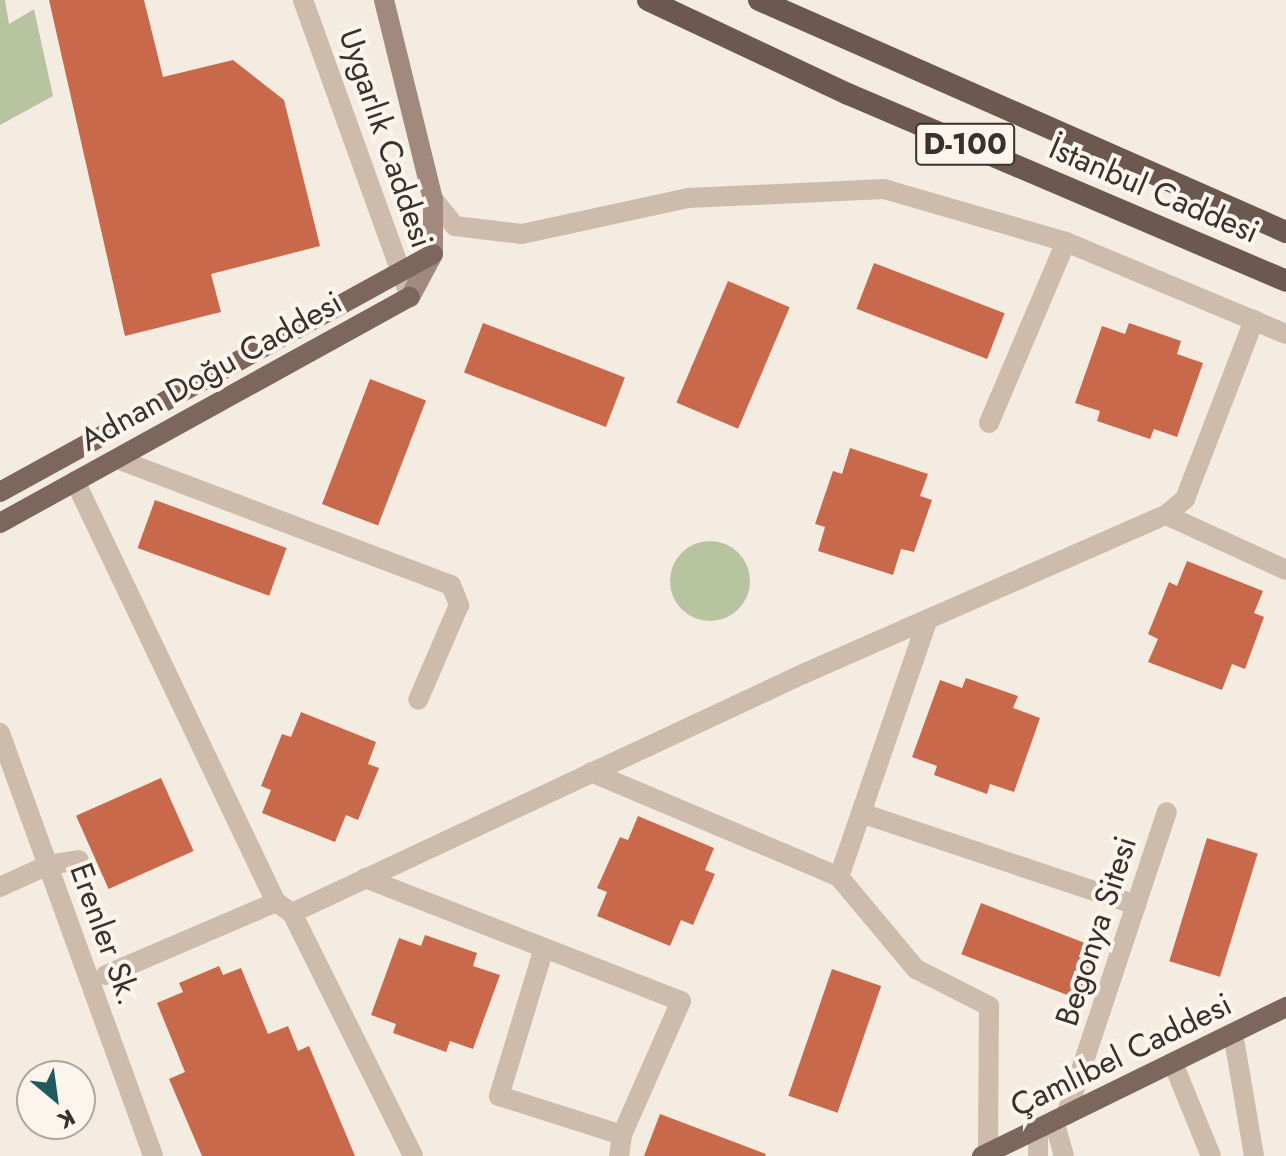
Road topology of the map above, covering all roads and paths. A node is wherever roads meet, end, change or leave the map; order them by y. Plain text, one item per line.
1 (303, 0) edge
2 (648, 0) edge
3 (759, 0) edge
4 (384, 2) edge
5 (433, 199) junction
6 (1286, 232) edge
7 (1066, 242) junction
8 (433, 254) junction
9 (401, 270) junction
10 (1286, 281) edge
11 (410, 297) junction
12 (1254, 320) junction
13 (1286, 334) edge
14 (989, 423) dead end
15 (117, 459) junction
16 (75, 481) junction
17 (0, 492) edge
18 (1166, 515) junction
19 (0, 523) edge
20 (1286, 570) edge
21 (928, 619) junction
22 (418, 700) dead end
23 (0, 733) edge
24 (591, 772) junction
25 (1167, 812) dead end
26 (864, 814) junction
27 (79, 860) dead end
28 (48, 865) junction
29 (839, 877) junction
30 (365, 878) junction
31 (0, 887) edge
32 (1136, 905) junction
33 (284, 907) junction
34 (544, 948) junction
35 (106, 975) dead end
36 (1286, 1007) edge
37 (1233, 1033) junction
38 (1173, 1063) junction
39 (1053, 1122) junction
40 (620, 1146) edge
41 (985, 1154) edge
42 (153, 1156) edge
43 (413, 1156) edge
44 (1038, 1156) edge
45 (1064, 1156) edge
46 (1211, 1156) edge
47 (1254, 1156) edge

1 - 9 street, Uygarlık Caddesi
2 - 10 highway, İstanbul Caddesi / D-100
3 - 6 highway, İstanbul Caddesi
4 - 5 main road
5 - 7 street
5 - 8 main road
7 - 12 street
7 - 14 street
8 - 9 main road, Adnan Doğu Caddesi
8 - 11 main road
9 - 11 street, Uygarlık Caddesi
9 - 17 main road, Adnan Doğu Caddesi
11 - 15 main road, Adnan Doğu Caddesi
12 - 13 street
12 - 18 street
15 - 16 main road, Adnan Doğu Caddesi
15 - 22 street
16 - 19 main road, Adnan Doğu Caddesi
16 - 33 street
18 - 20 street
18 - 21 street
21 - 24 street
21 - 26 street
23 - 28 street, Erenler Sk.
24 - 29 street
24 - 30 street
25 - 32 street, Begonya Sitesi
26 - 29 street
26 - 32 street
27 - 28 street
28 - 31 street
28 - 42 street, Erenler Sk.
29 - 41 street
30 - 33 street
30 - 34 street
32 - 39 street, Begonya Sitesi
33 - 35 street
33 - 43 street
34 - 40 street
34 - 40 street
36 - 37 main road, Çamlıbel Caddesi
37 - 38 main road, Çamlıbel Caddesi
37 - 47 street
38 - 39 main road, Çamlıbel Caddesi
38 - 46 street
39 - 41 main road, Çamlıbel Caddesi
39 - 44 street, Begonya Sitesi
39 - 45 street

